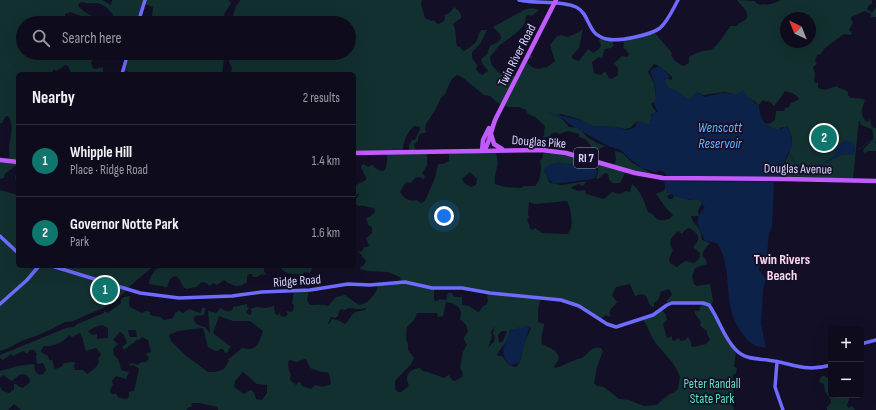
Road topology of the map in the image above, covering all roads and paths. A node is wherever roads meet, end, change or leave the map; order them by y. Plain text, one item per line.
1 (145, 0) edge
2 (519, 0) edge
3 (678, 0) edge
4 (555, 2) edge
5 (140, 16) edge
6 (126, 60) edge
7 (123, 72) edge
8 (495, 120) junction
9 (491, 130) junction
10 (508, 150) junction
11 (483, 151) junction
12 (356, 153) edge
13 (0, 160) edge
14 (16, 162) edge
15 (720, 179) joint
16 (876, 181) edge
17 (0, 236) edge
18 (16, 251) edge
19 (37, 268) edge
20 (59, 268) edge
21 (0, 304) edge
22 (876, 340) edge
23 (864, 343) edge
24 (777, 362) junction
25 (828, 365) edge
26 (783, 410) edge

1 - 5 street
2 - 4 street
3 - 4 street
4 - 8 main road, Twin River Road
6 - 7 street
8 - 9 main road, Twin River Road
8 - 11 main road, Twin River Road
9 - 10 main road
9 - 11 main road, Twin River Road
10 - 11 main road, Douglas Pike / RI 7
10 - 15 main road, Douglas Pike / RI 7
11 - 12 main road, Douglas Pike / RI 7
13 - 14 main road
15 - 16 main road, Douglas Avenue / RI 7
17 - 18 street
19 - 21 street
20 - 24 street, Ridge Road
22 - 23 street
24 - 25 street
24 - 26 street

